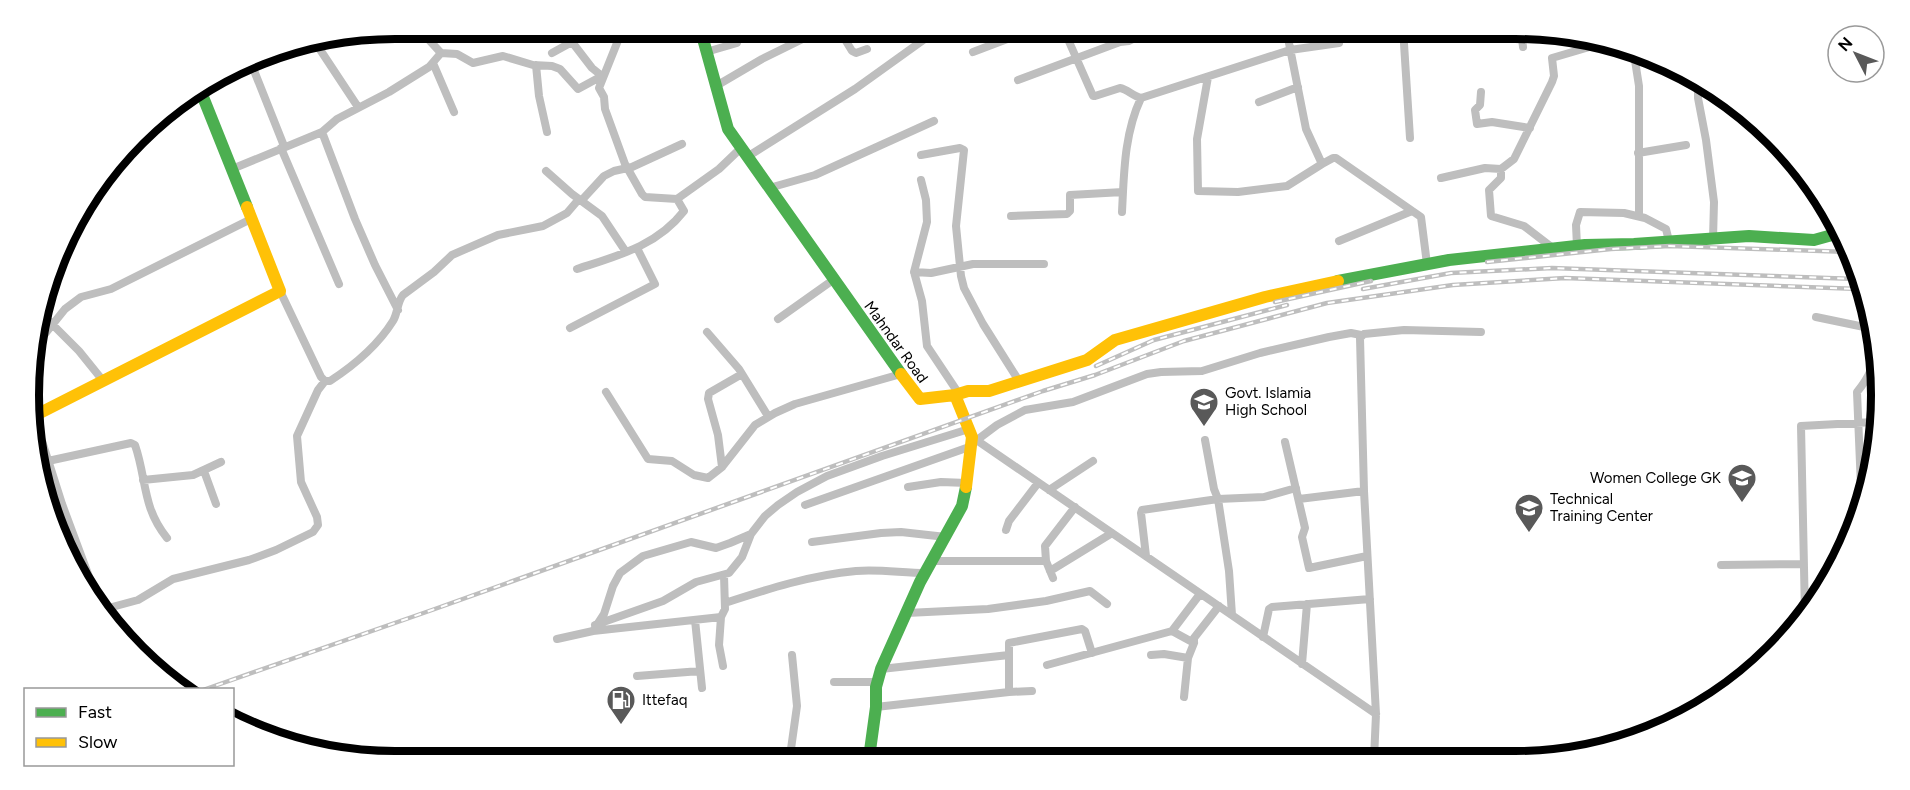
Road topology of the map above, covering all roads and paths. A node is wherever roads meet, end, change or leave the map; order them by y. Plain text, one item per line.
1 (428, 39) edge
2 (618, 39) edge
3 (703, 39) edge
4 (738, 39) edge
5 (803, 39) edge
6 (845, 39) edge
7 (923, 39) edge
8 (1008, 39) edge
9 (1068, 39) edge
10 (1133, 39) edge
11 (1288, 39) edge
12 (1338, 39) edge
13 (1403, 39) edge
14 (1522, 39) edge
15 (1522, 47) dead end
16 (1589, 47) edge
17 (319, 48) edge
18 (867, 49) dead end
19 (1290, 50) junction
20 (706, 52) junction
21 (974, 52) dead end
22 (552, 53) dead end
23 (441, 54) junction
24 (1076, 58) junction
25 (1635, 60) edge
26 (433, 63) junction
27 (536, 65) junction
28 (252, 69) edge
29 (603, 76) junction
30 (1208, 77) junction
31 (1018, 80) dead end
32 (716, 86) junction
33 (1298, 87) junction
34 (1698, 90) edge
35 (1481, 92) dead end
36 (202, 96) edge
37 (1141, 98) junction
38 (1259, 102) dead end
39 (358, 107) junction
40 (454, 112) dead end
41 (934, 121) dead end
42 (1530, 128) junction
43 (322, 132) junction
44 (547, 132) dead end
45 (1410, 138) dead end
46 (682, 144) dead end
47 (1686, 145) dead end
48 (283, 147) junction
49 (744, 153) junction
50 (1638, 153) junction
51 (921, 155) dead end
52 (1322, 164) junction
53 (627, 168) junction
54 (232, 169) junction
55 (1501, 169) junction
56 (546, 171) dead end
57 (1441, 178) dead end
58 (921, 180) dead end
59 (769, 188) junction
60 (1123, 192) junction
61 (677, 199) junction
62 (580, 200) junction
63 (1412, 211) junction
64 (1122, 212) dead end
65 (1011, 216) dead end
66 (1639, 216) junction
67 (251, 219) junction
68 (1832, 235) edge
69 (1713, 238) junction
70 (1339, 241) dead end
71 (1669, 241) junction
72 (1577, 246) junction
73 (637, 248) junction
74 (1554, 249) junction
75 (626, 252) junction
76 (1044, 264) dead end
77 (1427, 264) junction
78 (959, 266) junction
79 (577, 269) dead end
80 (914, 272) junction
81 (833, 280) junction
82 (339, 284) dead end
83 (280, 291) junction
84 (398, 310) junction
85 (1816, 317) dead end
86 (778, 319) dead end
87 (47, 320) edge
88 (51, 324) junction
89 (1864, 327) edge
90 (570, 328) dead end
91 (45, 332) edge
92 (707, 332) dead end
93 (1481, 332) dead end
94 (1361, 335) junction
95 (1870, 370) edge
96 (742, 374) junction
97 (901, 374) junction
98 (326, 381) junction
99 (1019, 381) junction
100 (104, 382) junction
101 (606, 392) dead end
102 (957, 394) junction
103 (40, 413) edge
104 (768, 416) junction
105 (1858, 422) junction
106 (1870, 422) edge
107 (972, 438) junction
108 (1205, 440) dead end
109 (1285, 442) dead end
110 (42, 443) edge
111 (48, 461) junction
112 (1093, 461) dead end
113 (221, 462) dead end
114 (1864, 466) edge
115 (722, 467) junction
116 (204, 471) junction
117 (143, 480) junction
118 (967, 483) junction
119 (1038, 483) junction
120 (908, 487) dead end
121 (1296, 488) junction
122 (1049, 490) junction
123 (1364, 491) junction
124 (1218, 499) junction
125 (1299, 499) junction
126 (216, 504) dead end
127 (805, 506) dead end
128 (1075, 507) junction
129 (1006, 530) dead end
130 (1112, 533) junction
131 (751, 534) junction
132 (946, 537) junction
133 (167, 538) dead end
134 (812, 542) dead end
135 (1146, 556) junction
136 (1368, 556) junction
137 (933, 561) junction
138 (1046, 561) junction
139 (1804, 564) junction
140 (1721, 565) dead end
141 (926, 573) junction
142 (88, 575) edge
143 (724, 575) junction
144 (1805, 593) junction
145 (1811, 593) edge
146 (1200, 594) junction
147 (1370, 598) junction
148 (1805, 601) edge
149 (725, 603) junction
150 (1307, 603) junction
151 (1107, 604) dead end
152 (1219, 606) junction
153 (110, 608) edge
154 (907, 614) junction
155 (1232, 615) junction
156 (721, 617) junction
157 (695, 620) junction
158 (594, 628) junction
159 (1172, 631) junction
160 (1263, 637) junction
161 (557, 639) dead end
162 (1194, 643) junction
163 (1092, 654) junction
164 (792, 655) dead end
165 (1009, 655) junction
166 (1151, 655) dead end
167 (1188, 658) junction
168 (1302, 664) junction
169 (1047, 665) dead end
170 (723, 666) dead end
171 (881, 669) junction
172 (700, 671) junction
173 (637, 676) dead end
174 (834, 682) dead end
175 (877, 682) junction
176 (702, 688) dead end
177 (1032, 691) dead end
178 (1009, 692) junction
179 (1184, 697) dead end
180 (876, 706) junction
181 (1376, 714) junction
182 (791, 751) edge
183 (870, 751) edge
184 (1374, 751) edge

1 - 23 street
2 - 29 street
3 - 20 main road, Mahndar Road
4 - 20 street
5 - 32 street
6 - 18 street
7 - 49 street
8 - 21 street
9 - 24 street
10 - 24 street
11 - 19 street
12 - 19 street
13 - 45 street
14 - 15 street
16 - 42 street
17 - 39 street
19 - 30 street
19 - 33 street
20 - 32 main road, Mahndar Road
22 - 29 street
23 - 26 street
23 - 27 street
24 - 31 street
24 - 37 street
25 - 50 street
26 - 39 street
26 - 40 street
27 - 29 street
27 - 44 street
28 - 48 street
29 - 53 street
30 - 37 street
30 - 52 street
32 - 49 main road, Mahndar Road
33 - 38 street
33 - 52 street
34 - 69 street
35 - 42 street
36 - 54 main road
37 - 60 street
39 - 43 street
41 - 59 street
42 - 55 street
43 - 48 street
43 - 84 street
46 - 53 street
47 - 50 street
48 - 54 street
48 - 82 street
49 - 59 main road, Mahndar Road
49 - 61 street
50 - 66 street
51 - 78 street
52 - 63 street
53 - 61 street
53 - 62 street
54 - 67 main road
55 - 57 street
55 - 74 street
56 - 62 street
58 - 80 street
59 - 81 main road, Mahndar Road
60 - 64 street
60 - 65 street
61 - 73 street
62 - 75 street
62 - 84 street
63 - 70 street
63 - 77 street
66 - 71 street
66 - 72 street
67 - 83 main road
67 - 88 street
68 - 69 main road
69 - 71 main road
71 - 72 main road
72 - 74 main road
73 - 75 street
73 - 90 street
74 - 77 main road
75 - 79 street
76 - 78 street
77 - 99 main road
78 - 80 street
78 - 99 street
80 - 102 street
81 - 86 street
81 - 97 main road, Mahndar Road
83 - 98 street
83 - 100 main road
84 - 98 street
85 - 89 street
87 - 88 street
88 - 91 street
88 - 100 street
92 - 96 street
93 - 94 street
94 - 107 street
94 - 123 street
95 - 105 street
96 - 104 street
96 - 115 street
97 - 102 main road, Mahndar Road
97 - 104 street
98 - 153 street
99 - 102 main road
100 - 103 main road
101 - 115 street
102 - 107 main road
104 - 115 street
105 - 106 street
105 - 114 street
105 - 139 street
107 - 118 main road
107 - 119 street
107 - 127 street
107 - 131 street
108 - 124 street
109 - 121 street
110 - 111 street
111 - 117 street
111 - 142 street
112 - 122 street
113 - 116 street
116 - 117 street
116 - 126 street
117 - 133 street
118 - 120 street
118 - 132 main road
119 - 122 street
119 - 129 street
121 - 124 street
121 - 125 street
122 - 128 street
123 - 125 street
123 - 136 street
124 - 135 street
124 - 155 street
125 - 136 street
128 - 130 street
128 - 138 street
130 - 135 street
130 - 138 street
131 - 143 street
131 - 158 street
132 - 134 street
132 - 137 main road
135 - 146 street
136 - 147 street
137 - 138 street
137 - 141 main road
139 - 140 street
139 - 144 street
141 - 149 street
141 - 154 main road
143 - 149 street
143 - 158 street
144 - 145 street
144 - 148 street
146 - 152 street
146 - 159 street
147 - 150 street
147 - 181 street
149 - 156 street
150 - 160 street
150 - 168 street
151 - 154 street
152 - 155 street
152 - 162 street
154 - 171 main road
155 - 160 street
156 - 157 street
156 - 170 street
157 - 158 street
157 - 172 street
158 - 161 street
159 - 162 street
159 - 163 street
160 - 168 street
162 - 167 street
163 - 165 street
163 - 169 street
164 - 182 street
165 - 171 street
165 - 178 street
166 - 167 street
167 - 179 street
168 - 181 street
171 - 175 main road
172 - 173 street
172 - 176 street
174 - 175 street
175 - 180 main road
177 - 178 street
178 - 180 street
180 - 183 main road
181 - 184 street

